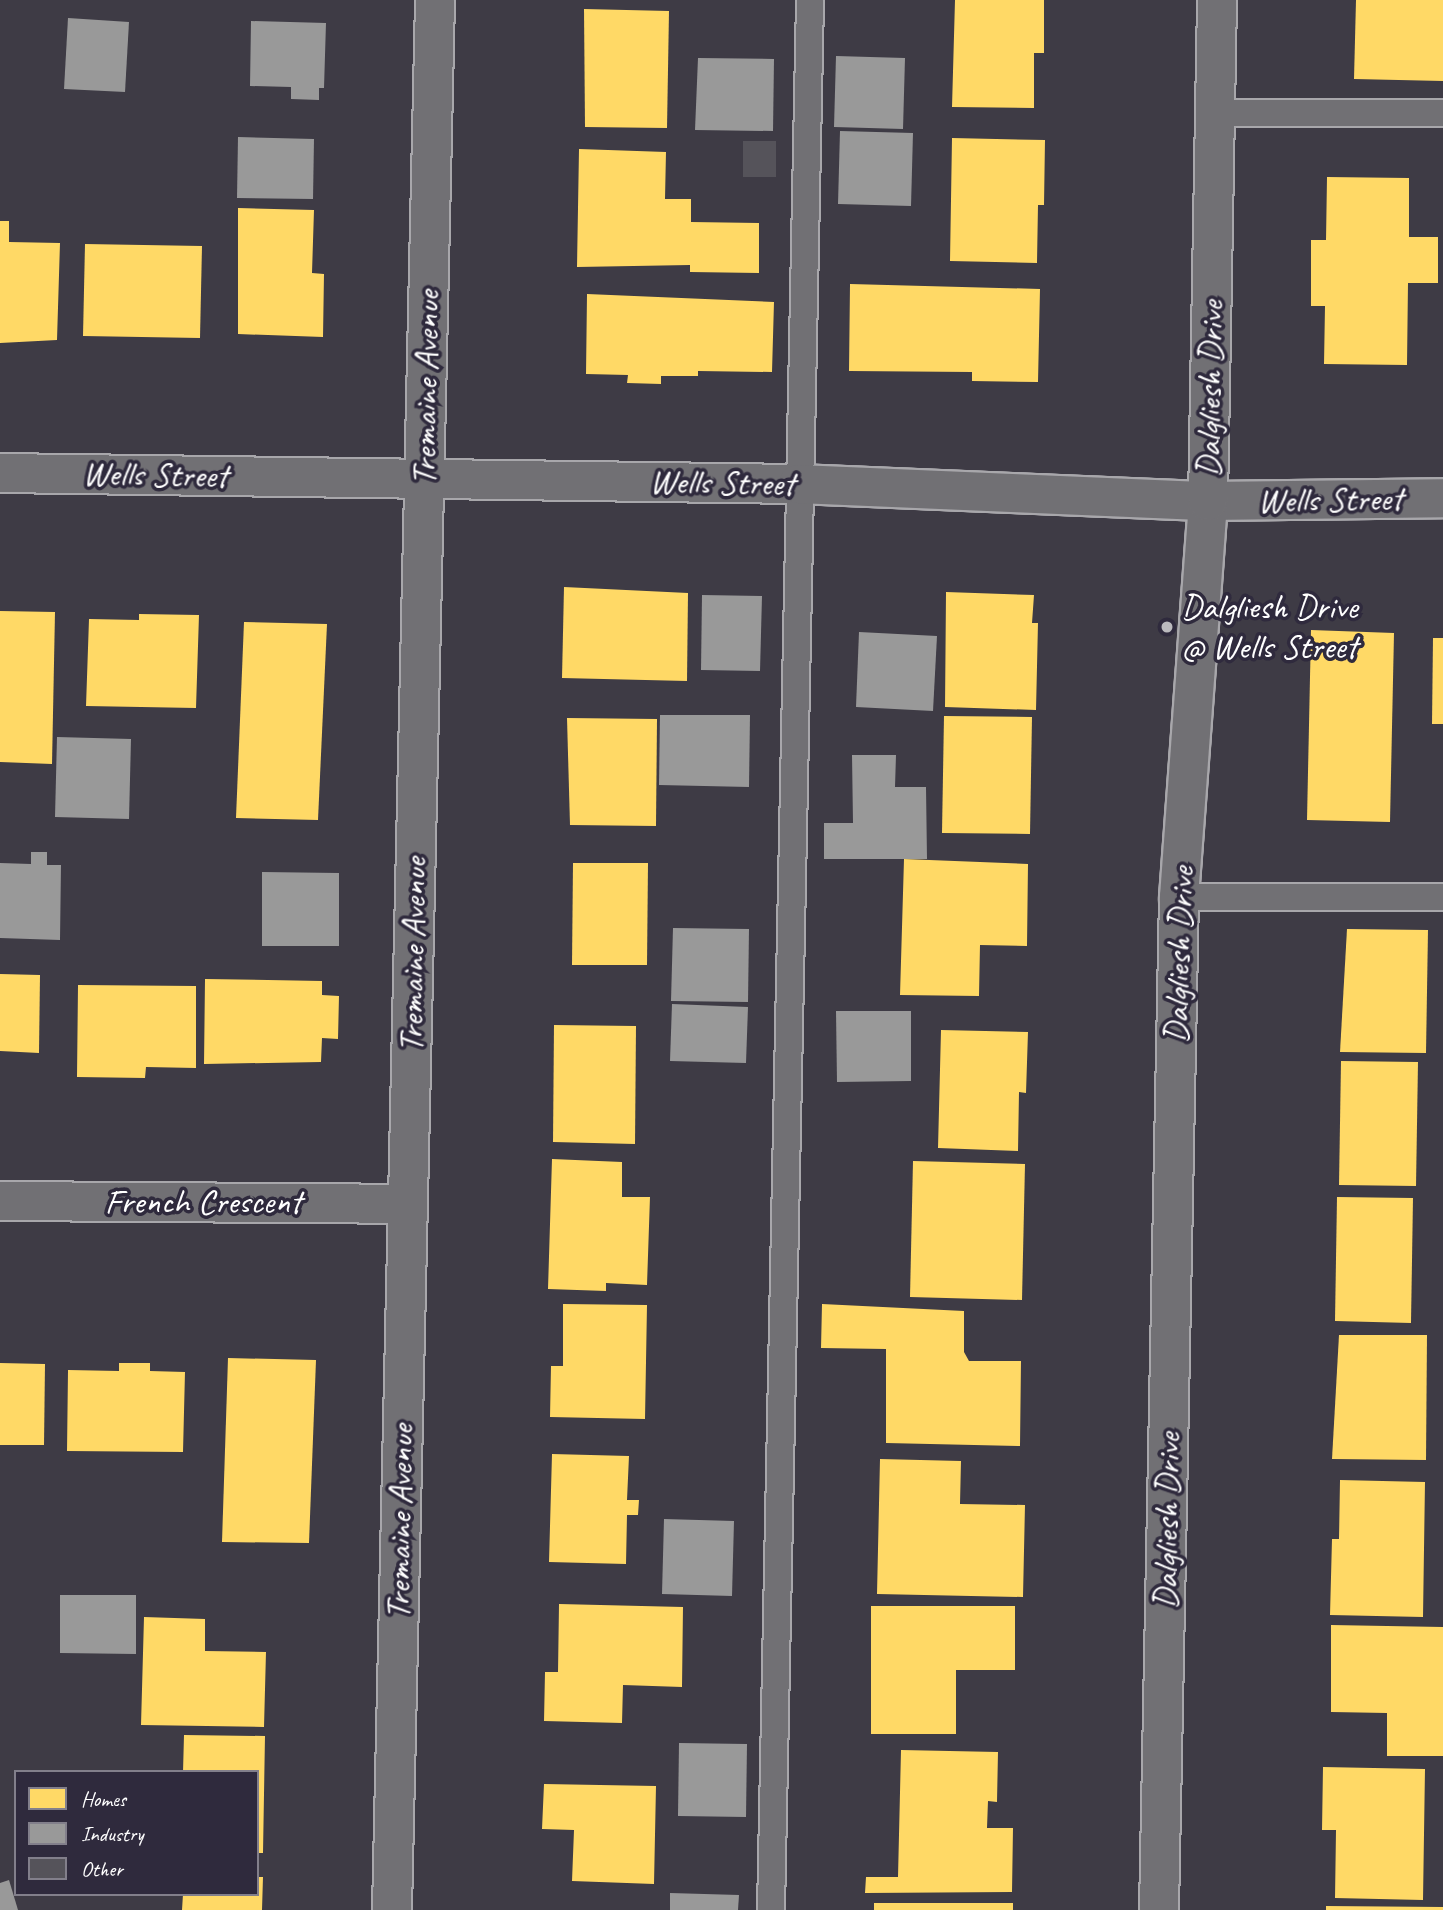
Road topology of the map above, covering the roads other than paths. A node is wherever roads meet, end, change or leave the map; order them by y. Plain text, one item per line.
1 (435, 0) edge
2 (810, 0) edge
3 (1217, 0) edge
4 (1216, 113) junction
5 (1443, 113) edge
6 (0, 473) edge
7 (424, 479) junction
8 (798, 484) junction
9 (1443, 499) edge
10 (1208, 501) junction
11 (1179, 897) junction
12 (1443, 897) edge
13 (0, 1201) edge
14 (407, 1204) junction
15 (392, 1910) edge
16 (771, 1910) edge
17 (1159, 1910) edge

1 - 7 street, Tremaine Avenue
2 - 8 lane
3 - 4 street, Dalgliesh Drive
4 - 5 lane
4 - 10 street, Dalgliesh Drive
6 - 7 street, Wells Street
7 - 8 street, Wells Street
7 - 14 street, Tremaine Avenue
8 - 10 street, Wells Street
8 - 16 lane
9 - 10 street, Wells Street
10 - 11 street, Dalgliesh Drive
11 - 12 lane
11 - 17 street, Dalgliesh Drive
13 - 14 street, French Crescent
14 - 15 street, Tremaine Avenue

